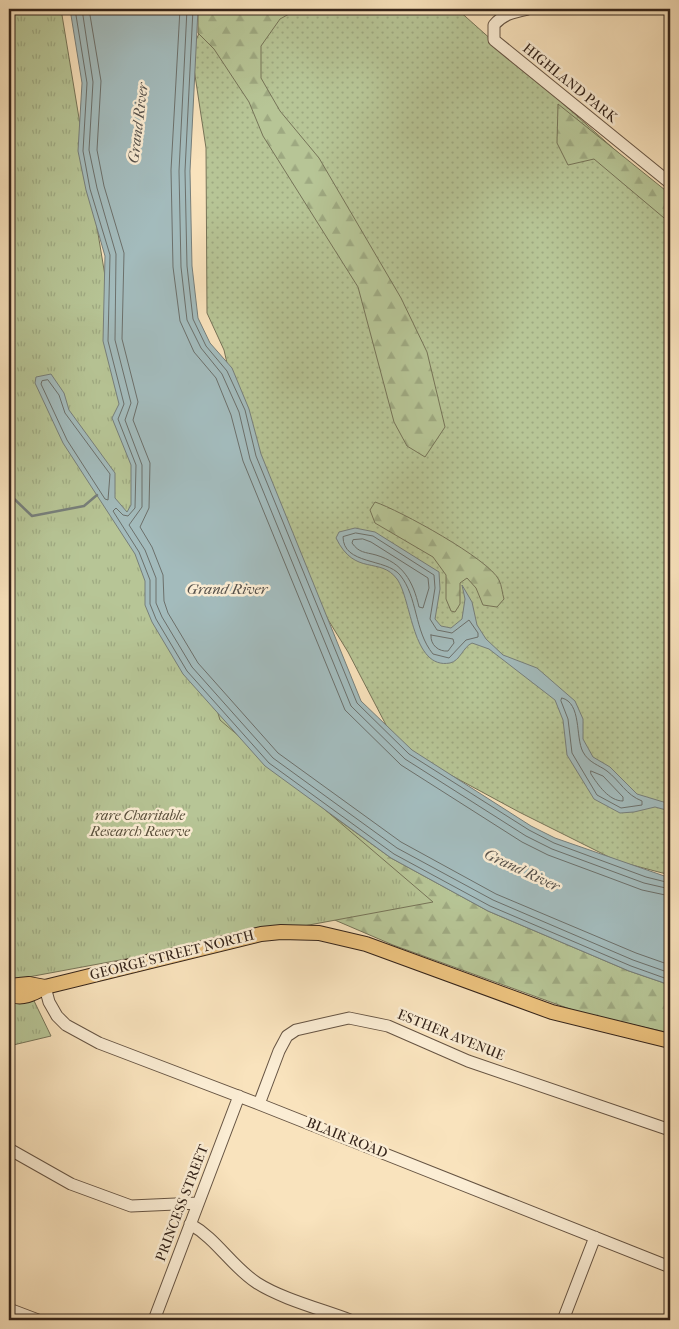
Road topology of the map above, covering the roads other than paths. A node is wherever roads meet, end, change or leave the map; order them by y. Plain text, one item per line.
1 (528, 9) edge
2 (670, 183) edge
3 (9, 986) edge
4 (45, 987) junction
5 (9, 993) edge
6 (670, 1041) edge
7 (239, 1096) junction
8 (259, 1104) junction
9 (670, 1130) edge
10 (9, 1149) edge
11 (198, 1203) junction
12 (190, 1224) junction
13 (595, 1237) junction
14 (669, 1263) edge
15 (9, 1309) edge
16 (38, 1320) edge
17 (154, 1320) edge
18 (350, 1320) edge
19 (563, 1320) edge

1 - 2 street, HIGHLAND PARK
3 - 4 main road
4 - 5 main road
4 - 6 main road, GEORGE STREET NORTH
4 - 7 street, BLAIR ROAD
7 - 8 street, BLAIR ROAD
7 - 11 street, PRINCESS STREET
8 - 9 street, ESTHER AVENUE
8 - 13 street, BLAIR ROAD
10 - 11 street
11 - 12 street, PRINCESS STREET
12 - 17 street, PRINCESS STREET
12 - 18 street
13 - 14 street, BLAIR ROAD
13 - 19 street
15 - 16 street

